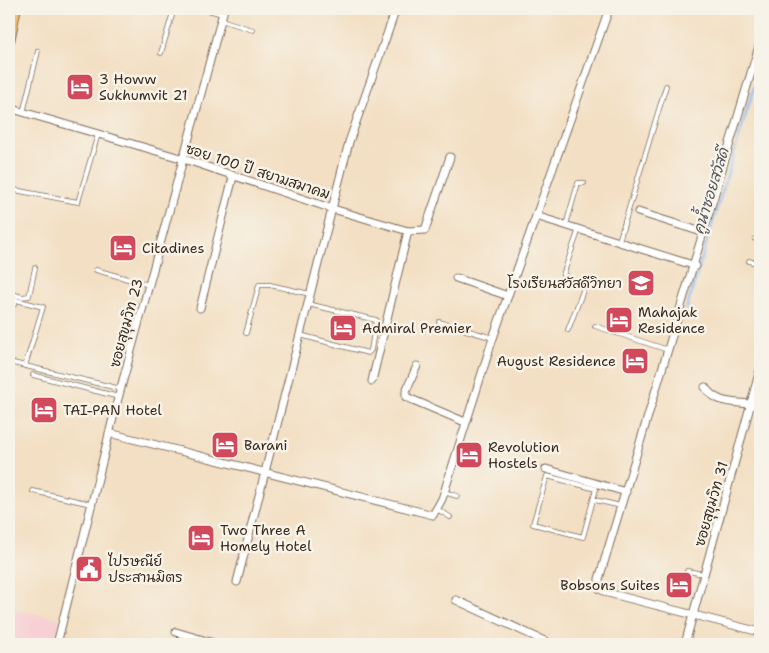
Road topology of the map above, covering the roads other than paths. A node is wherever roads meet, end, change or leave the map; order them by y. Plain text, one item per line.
1 (14, 9) edge
2 (174, 9) edge
3 (204, 9) edge
4 (396, 9) edge
5 (609, 9) edge
6 (222, 14) edge
7 (252, 30) dead end
8 (9, 39) edge
9 (760, 43) edge
10 (38, 51) dead end
11 (161, 52) dead end
12 (666, 86) dead end
13 (9, 108) edge
14 (23, 113) junction
15 (98, 134) junction
16 (450, 157) dead end
17 (184, 160) junction
18 (233, 177) junction
19 (584, 183) dead end
20 (9, 189) edge
21 (333, 209) junction
22 (638, 212) dead end
23 (536, 216) junction
24 (566, 225) junction
25 (579, 229) junction
26 (408, 230) junction
27 (705, 233) junction
28 (619, 241) junction
29 (749, 261) dead end
30 (760, 264) edge
31 (696, 266) junction
32 (36, 268) dead end
33 (96, 270) dead end
34 (456, 278) dead end
35 (149, 285) junction
36 (9, 293) edge
37 (310, 294) junction
38 (508, 296) junction
39 (9, 302) edge
40 (308, 304) junction
41 (200, 308) dead end
42 (439, 322) dead end
43 (595, 326) dead end
44 (568, 330) dead end
45 (246, 333) dead end
46 (300, 335) junction
47 (493, 338) junction
48 (668, 350) junction
49 (9, 362) edge
50 (25, 366) junction
51 (417, 366) dead end
52 (760, 370) edge
53 (33, 375) dead end
54 (372, 381) dead end
55 (705, 387) dead end
56 (120, 393) junction
57 (757, 394) edge
58 (751, 404) junction
59 (465, 422) junction
60 (109, 433) junction
61 (546, 469) dead end
62 (266, 472) junction
63 (33, 491) dead end
64 (444, 492) junction
65 (626, 492) junction
66 (457, 496) dead end
67 (594, 500) junction
68 (91, 504) junction
69 (622, 506) junction
70 (438, 509) junction
71 (450, 517) dead end
72 (687, 571) dead end
73 (704, 574) junction
74 (237, 582) dead end
75 (456, 600) dead end
76 (693, 614) junction
77 (176, 632) dead end
78 (760, 632) edge
79 (9, 642) edge
80 (17, 644) edge
81 (57, 644) edge
82 (217, 644) edge
83 (551, 644) edge
84 (685, 644) edge

1 - 8 main road
2 - 11 lane
3 - 6 lane
4 - 21 street
5 - 23 street
6 - 7 lane
6 - 17 street, ซอยสุขุมวิท 23
9 - 27 street
10 - 14 lane
12 - 28 lane
13 - 14 street, ซอย 100 ปี สยามสมาคม
14 - 15 street, ซอย 100 ปี สยามสมาคม
15 - 17 street, ซอย 100 ปี สยามสมาคม
15 - 20 lane
16 - 26 street
17 - 18 street, ซอย 100 ปี สยามสมาคม
17 - 35 street, ซอยสุขุมวิท 23
18 - 21 street, ซอย 100 ปี สยามสมาคม
18 - 41 street
19 - 24 lane
21 - 26 street, ซอย 100 ปี สยามสมาคม
21 - 37 street
22 - 27 street
23 - 24 street
23 - 38 street
24 - 25 street
25 - 28 street
25 - 44 lane
26 - 54 street
27 - 31 street
28 - 31 street
29 - 30 lane
31 - 48 street
32 - 36 lane
33 - 35 lane
34 - 38 street
35 - 56 street, ซอยสุขุมวิท 23
37 - 40 street
37 - 45 lane
38 - 47 street
39 - 50 lane
40 - 46 street
40 - 46 lane
42 - 47 lane
43 - 48 lane
46 - 62 street
47 - 59 street
48 - 65 street
49 - 50 lane
50 - 56 lane
51 - 59 street
52 - 57 street, ซอยสุขุมวิท 31
53 - 56 lane
55 - 58 street
56 - 60 street, ซอยสุขุมวิท 23
57 - 58 street, ซอยสุขุมวิท 31
58 - 73 street, ซอยสุขุมวิท 31
59 - 64 street
60 - 62 street
60 - 68 street, ซอยสุขุมวิท 23
61 - 65 street
62 - 70 street
62 - 74 street
63 - 68 lane
64 - 66 lane
64 - 70 street
65 - 69 street
67 - 67 lane
67 - 69 lane
68 - 81 street, ซอยสุขุมวิท 23
69 - 76 street
70 - 71 lane
72 - 73 lane
73 - 76 street, ซอยสุขุมวิท 31
75 - 83 street
76 - 78 street
76 - 84 street, ซอยสุขุมวิท 31
77 - 82 street
79 - 80 street

